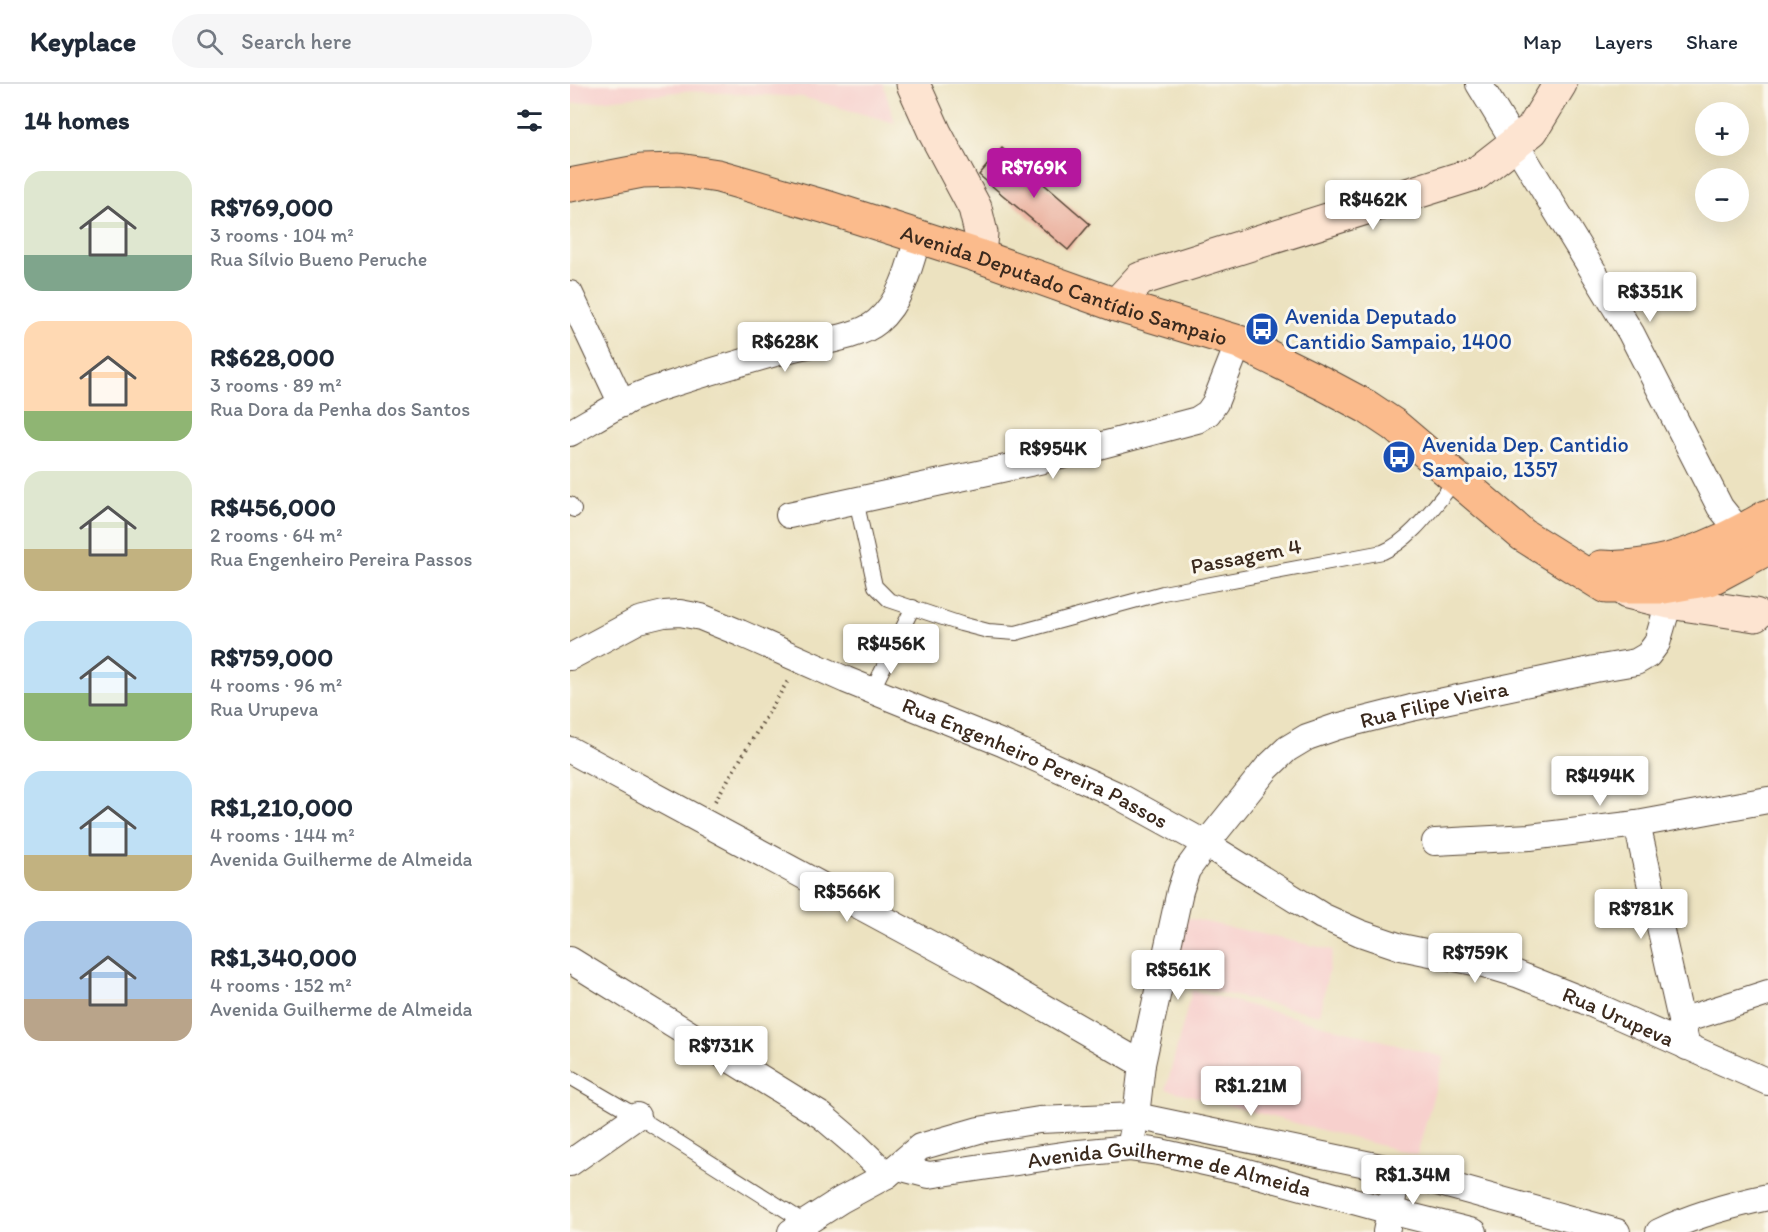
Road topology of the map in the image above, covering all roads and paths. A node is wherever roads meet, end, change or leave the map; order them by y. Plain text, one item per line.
1 (913, 84) edge
2 (1479, 84) edge
3 (1560, 84) edge
4 (1515, 144) junction
5 (570, 185) edge
6 (918, 237) junction
7 (979, 256) junction
8 (570, 294) edge
9 (1116, 305) junction
10 (1239, 342) junction
11 (622, 404) junction
12 (570, 433) edge
13 (1457, 479) junction
14 (856, 500) junction
15 (789, 515) dead end
16 (1768, 516) edge
17 (1758, 550) edge
18 (1569, 564) junction
19 (1704, 565) junction
20 (1606, 586) junction
21 (1669, 602) junction
22 (913, 607) junction
23 (1762, 617) edge
24 (570, 657) edge
25 (800, 660) junction
26 (872, 691) junction
27 (570, 750) edge
28 (1768, 800) edge
29 (703, 823) junction
30 (1637, 824) junction
31 (1435, 842) dead end
32 (1206, 844) junction
33 (570, 960) edge
34 (1768, 993) edge
35 (1682, 1020) junction
36 (1687, 1047) junction
37 (1142, 1064) junction
38 (570, 1077) edge
39 (1768, 1082) edge
40 (637, 1116) junction
41 (1136, 1116) junction
42 (1130, 1148) junction
43 (570, 1163) edge
44 (892, 1172) junction
45 (1398, 1172) junction
46 (1768, 1197) edge
47 (1388, 1222) edge
48 (799, 1227) edge
49 (1474, 1232) edge
50 (1617, 1232) edge
51 (1659, 1232) edge

1 - 7 street
2 - 4 street
3 - 4 street
4 - 9 street
4 - 17 street
5 - 6 main road, Avenida Deputado Cantídio Sampaio
6 - 7 main road, Avenida Deputado Cantídio Sampaio
6 - 11 street
7 - 9 main road, Avenida Deputado Cantídio Sampaio
8 - 11 street
9 - 10 main road, Avenida Deputado Cantídio Sampaio
10 - 13 main road, Avenida Deputado Cantídio Sampaio
10 - 14 street
11 - 12 street
13 - 18 main road, Avenida Deputado Cantídio Sampaio
13 - 22 lane, Passagem 4
14 - 15 street
14 - 22 lane
16 - 17 main road, Avenida Deputado Cantídio Sampaio
17 - 19 main road, Avenida Deputado Cantídio Sampaio
18 - 19 main road, Avenida Deputado Cantídio Sampaio
18 - 20 main road, Avenida Deputado Cantídio Sampaio
19 - 20 main road, Avenida Deputado Cantídio Sampaio
19 - 23 street
20 - 21 street
21 - 23 street
21 - 32 street, Rua Filipe Vieira
22 - 26 lane
24 - 25 street, Rua Engenheiro Pereira Passos
25 - 26 street, Rua Engenheiro Pereira Passos
25 - 29 path
26 - 32 street, Rua Engenheiro Pereira Passos
27 - 29 street
28 - 30 street
29 - 37 street
30 - 31 street
30 - 35 street
32 - 36 street, Rua Urupeva
32 - 37 street
33 - 44 street
34 - 35 street
35 - 36 street
36 - 39 street, Rua Urupeva
37 - 41 street
38 - 40 lane
40 - 43 street
40 - 48 lane
41 - 42 street
41 - 44 street, Avenida Guilherme de Almeida
41 - 45 street, Avenida Guilherme de Almeida
42 - 44 street, Avenida Guilherme de Almeida
42 - 47 street, Avenida Guilherme de Almeida
44 - 48 street, Avenida Guilherme de Almeida
45 - 47 street
45 - 50 street, Avenida Guilherme de Almeida
46 - 51 street
47 - 49 street, Avenida Guilherme de Almeida

